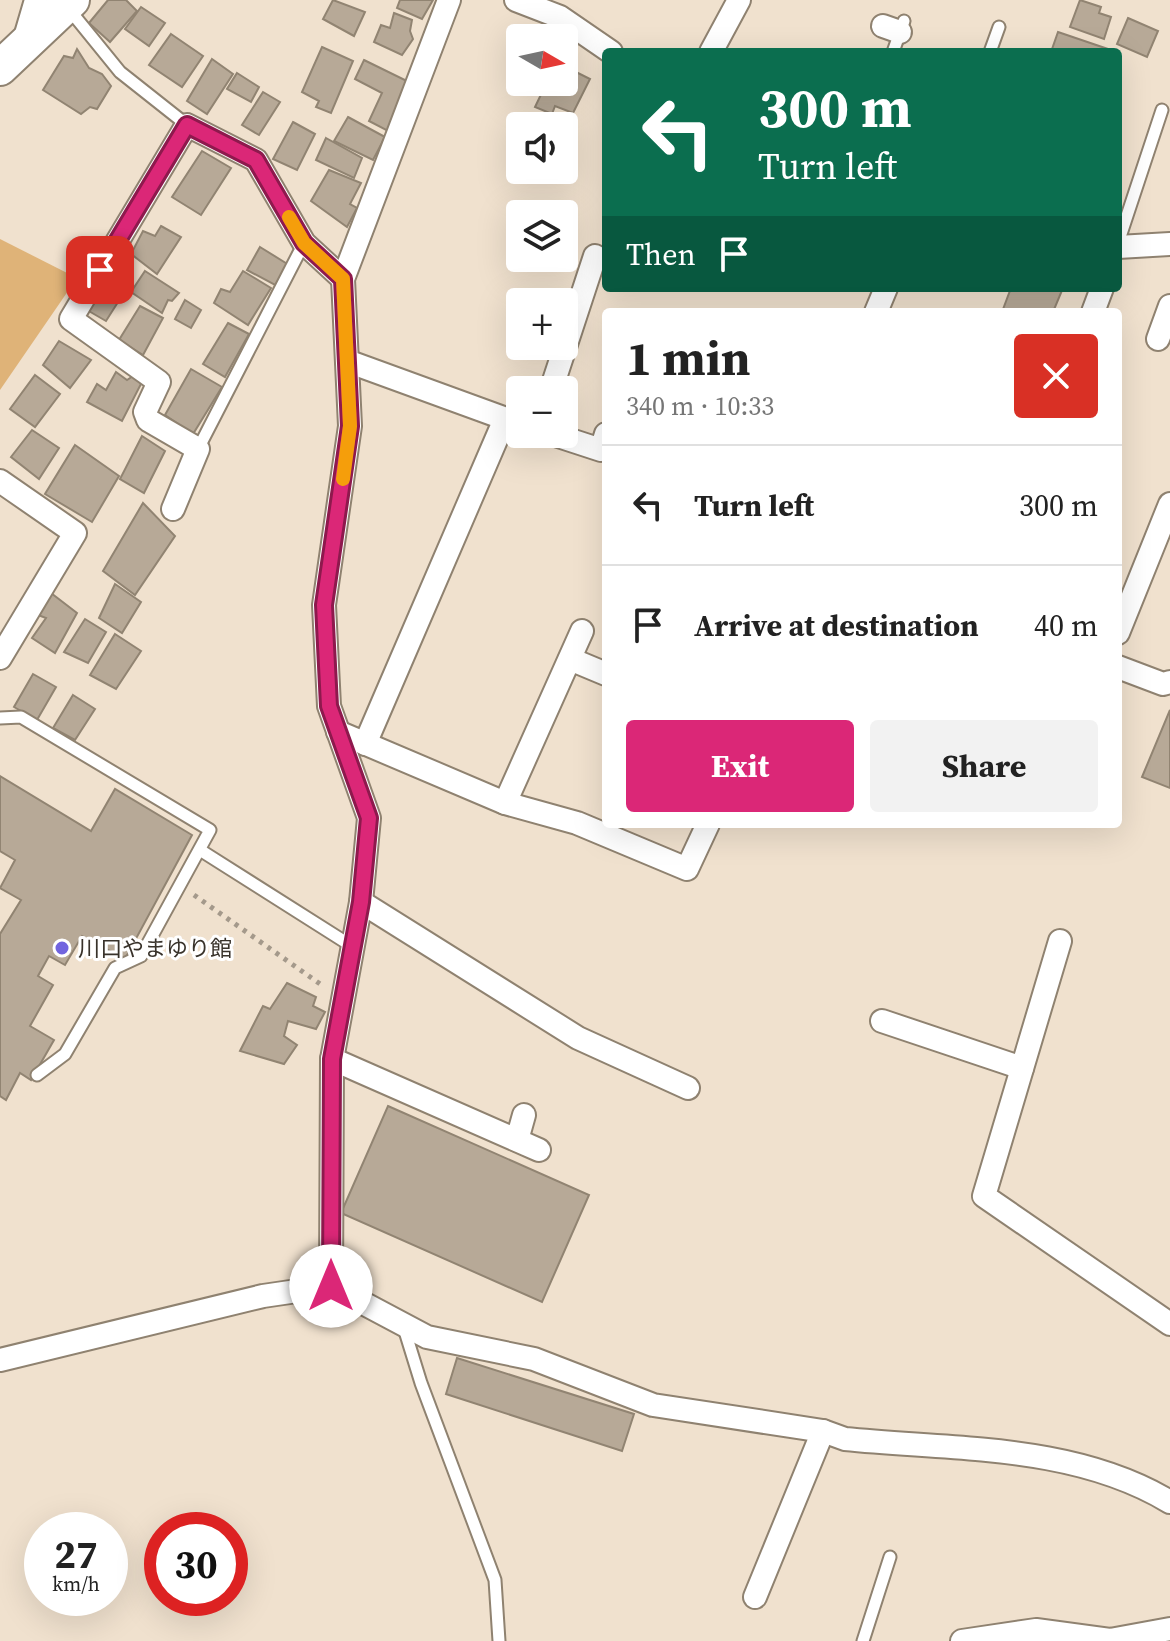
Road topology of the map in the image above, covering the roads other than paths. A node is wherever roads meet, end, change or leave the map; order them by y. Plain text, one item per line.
1 (449, 0) edge
2 (516, 0) edge
3 (739, 0) edge
4 (58, 2) edge
5 (999, 27) dead end
6 (605, 48) edge
7 (713, 48) edge
8 (991, 48) edge
9 (11, 57) edge
10 (1162, 110) dead end
11 (187, 125) junction
12 (1122, 233) edge
13 (304, 243) junction
14 (1170, 244) edge
15 (1122, 245) edge
16 (595, 256) dead end
17 (343, 279) junction
18 (1170, 306) edge
19 (1158, 339) dead end
20 (347, 361) junction
21 (556, 376) edge
22 (506, 418) edge
23 (506, 436) edge
24 (578, 442) edge
25 (602, 447) edge
26 (198, 449) junction
27 (0, 481) edge
28 (1170, 504) edge
29 (173, 509) dead end
30 (1122, 623) edge
31 (582, 631) dead end
32 (0, 658) edge
33 (570, 659) junction
34 (1122, 669) edge
35 (602, 672) edge
36 (1170, 682) edge
37 (0, 718) edge
38 (338, 732) junction
39 (365, 744) junction
40 (505, 803) junction
41 (706, 828) edge
42 (200, 850) junction
43 (361, 902) junction
44 (1060, 941) dead end
45 (350, 945) junction
46 (882, 1021) dead end
47 (332, 1059) junction
48 (1022, 1068) junction
49 (37, 1075) dead end
50 (688, 1088) dead end
51 (524, 1115) dead end
52 (517, 1140) junction
53 (539, 1150) dead end
54 (331, 1286) junction
55 (1170, 1324) edge
56 (404, 1328) junction
57 (0, 1360) edge
58 (823, 1431) junction
59 (1170, 1502) edge
60 (890, 1557) dead end
61 (755, 1597) dead end
62 (1170, 1629) edge
63 (499, 1641) edge
64 (863, 1641) edge
65 (962, 1641) edge

1 - 17 street
2 - 6 street
3 - 7 street
4 - 9 main road
4 - 11 lane
5 - 8 lane
10 - 12 lane
11 - 13 street
11 - 26 street
13 - 17 street
13 - 26 lane
14 - 15 street
16 - 21 street
17 - 20 street
18 - 19 street
20 - 22 street
20 - 38 street
23 - 39 street
24 - 25 street
26 - 29 street
27 - 32 street
28 - 30 street
31 - 33 street
33 - 35 street
33 - 40 street
34 - 36 street
37 - 42 lane
38 - 39 street
38 - 43 street
39 - 40 street
40 - 41 street
42 - 45 lane
42 - 49 lane
43 - 45 street
43 - 50 street
44 - 48 street
45 - 47 street
46 - 48 street
47 - 52 street
47 - 54 street
48 - 55 street
51 - 52 street
52 - 53 street
54 - 56 street
54 - 57 street
56 - 58 street
56 - 63 lane
58 - 59 street
58 - 61 street
60 - 64 lane
62 - 65 street

